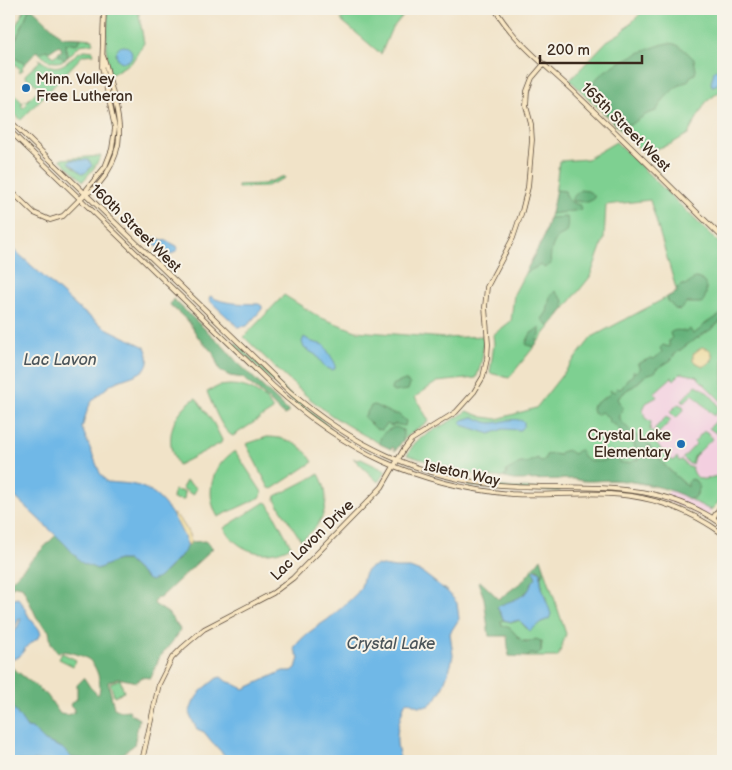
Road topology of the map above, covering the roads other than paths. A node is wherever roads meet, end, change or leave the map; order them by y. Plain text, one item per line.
1 (104, 9) edge
2 (495, 9) edge
3 (544, 64) junction
4 (9, 120) edge
5 (9, 130) edge
6 (9, 189) edge
7 (85, 194) junction
8 (80, 199) junction
9 (723, 238) edge
10 (248, 352) joint
11 (243, 356) joint
12 (396, 464) junction
13 (723, 503) edge
14 (723, 514) edge
15 (714, 518) junction
16 (719, 521) junction
17 (710, 525) junction
18 (723, 525) edge
19 (715, 528) junction
20 (723, 534) edge
21 (142, 761) edge

1 - 7 main road
2 - 3 main road, 165th Street West
3 - 9 main road, 165th Street West
3 - 12 main road, Lac Lavon Drive
4 - 7 main road, 160th Street West
5 - 8 main road, 160th Street West
6 - 8 main road
7 - 8 main road
7 - 10 main road, 160th Street West
8 - 11 main road, 160th Street West
10 - 12 main road, Isleton Way
11 - 12 main road, Isleton Way
12 - 15 main road, Isleton Way
12 - 17 main road, Isleton Way
12 - 21 main road, Lac Lavon Drive
13 - 15 main road
14 - 16 main road
15 - 16 main road, Isleton Way
15 - 17 main road
16 - 18 main road, Isleton Way
16 - 19 main road
17 - 19 main road, Isleton Way
19 - 20 main road, Isleton Way

